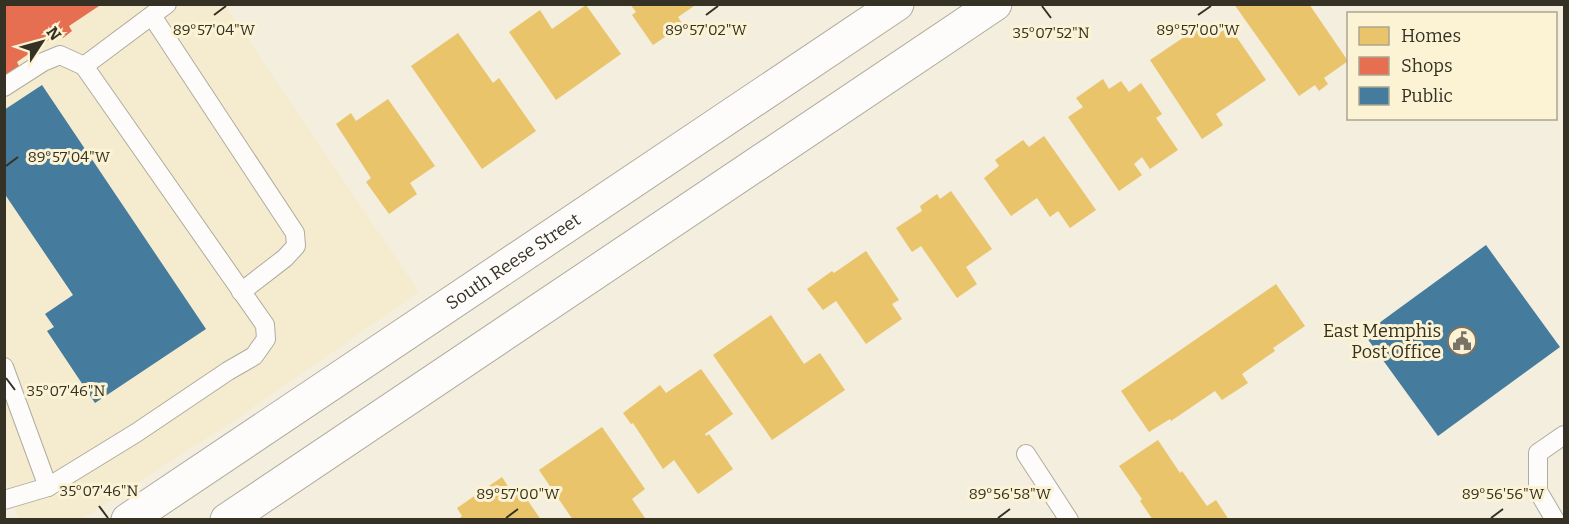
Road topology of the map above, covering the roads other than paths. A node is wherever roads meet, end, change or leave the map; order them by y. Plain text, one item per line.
1 (167, 4) edge
2 (897, 4) edge
3 (995, 4) edge
4 (152, 16) junction
5 (84, 66) junction
6 (4, 87) edge
7 (241, 292) junction
8 (4, 367) edge
9 (1564, 435) edge
10 (1026, 454) dead end
11 (48, 487) junction
12 (4, 500) edge
13 (128, 519) edge
14 (227, 519) edge
15 (1069, 519) edge
16 (1555, 519) edge

1 - 4 lane
2 - 13 street, South Reese Street
3 - 14 street
4 - 5 lane
4 - 7 lane
5 - 6 lane
5 - 7 lane
7 - 11 lane
8 - 11 lane
9 - 16 lane
10 - 15 lane
11 - 12 lane

